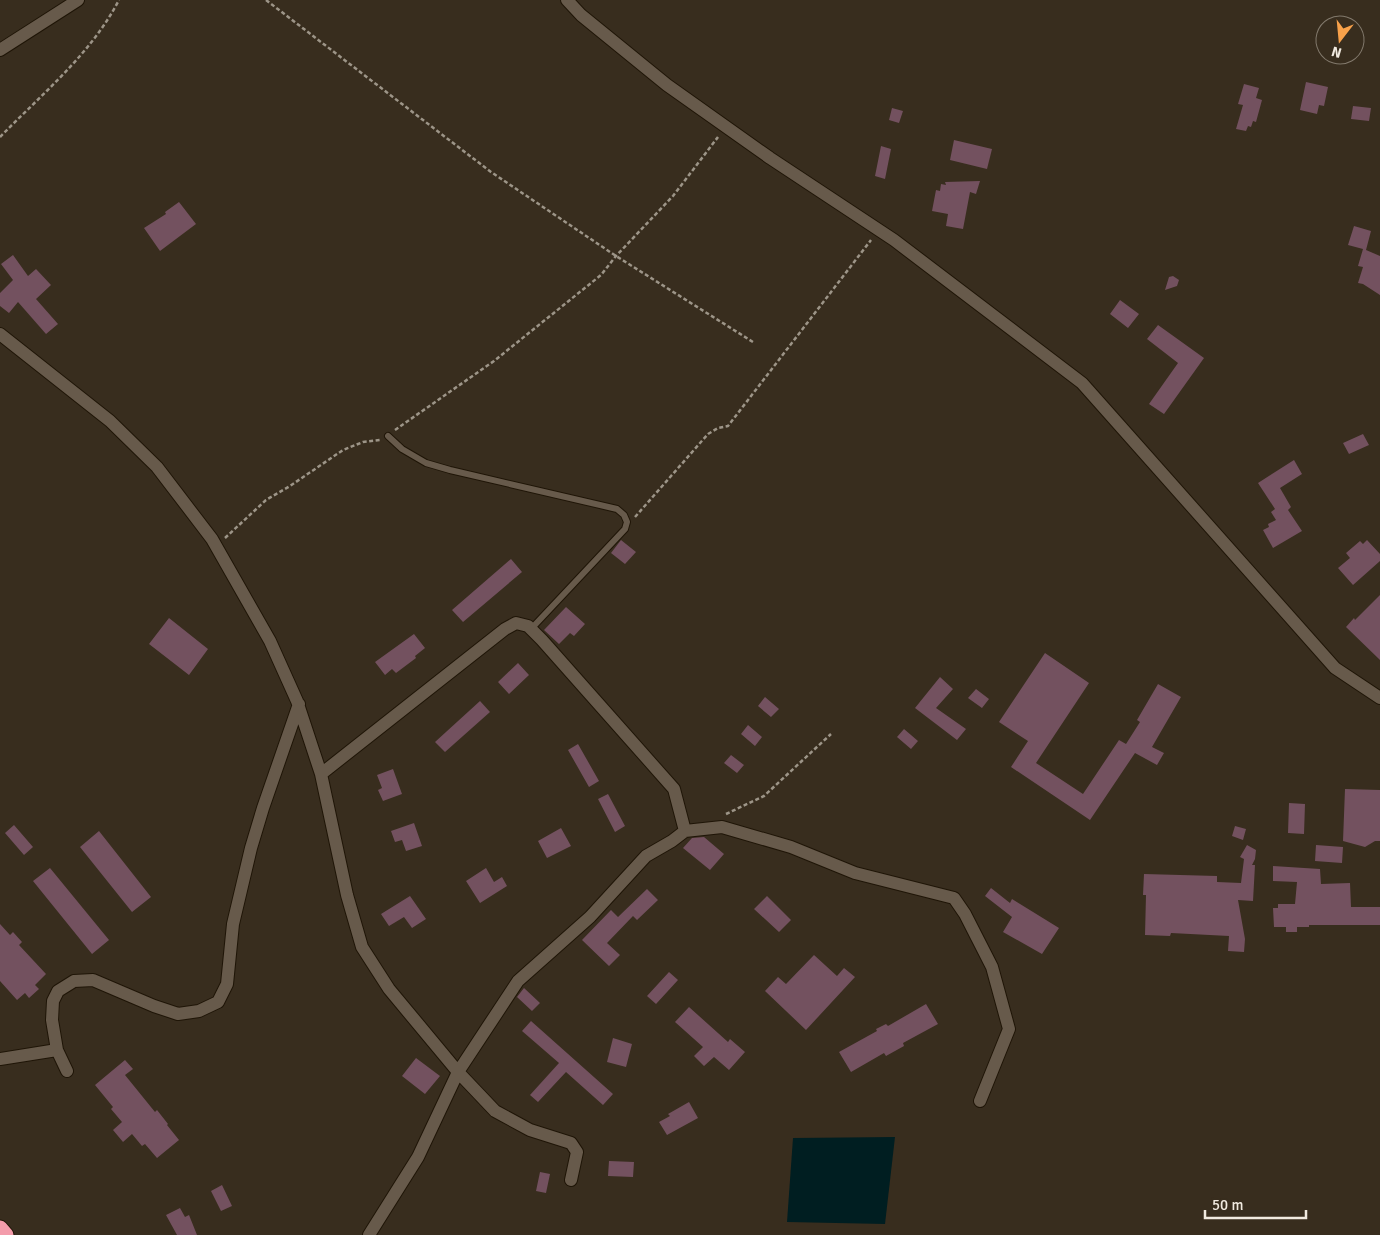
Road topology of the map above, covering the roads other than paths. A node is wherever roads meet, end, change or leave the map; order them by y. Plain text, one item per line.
1 (78, 0) edge
2 (567, 0) edge
3 (0, 50) edge
4 (0, 334) edge
5 (388, 436) road end
6 (532, 629) junction
7 (1380, 698) edge
8 (299, 704) junction
9 (321, 774) junction
10 (685, 831) junction
11 (57, 1050) junction
12 (0, 1059) edge
13 (67, 1071) dead end
14 (458, 1072) junction
15 (980, 1101) dead end
16 (571, 1180) dead end
17 (0, 1228) edge
18 (6, 1235) edge
19 (369, 1235) edge

1 - 3 street
2 - 7 street
4 - 8 street
5 - 6 lane
6 - 9 street
6 - 10 street
8 - 9 street
8 - 11 street
9 - 14 street
10 - 14 street
10 - 15 street
11 - 12 street
11 - 13 street
14 - 16 street
14 - 19 street
17 - 18 highway

